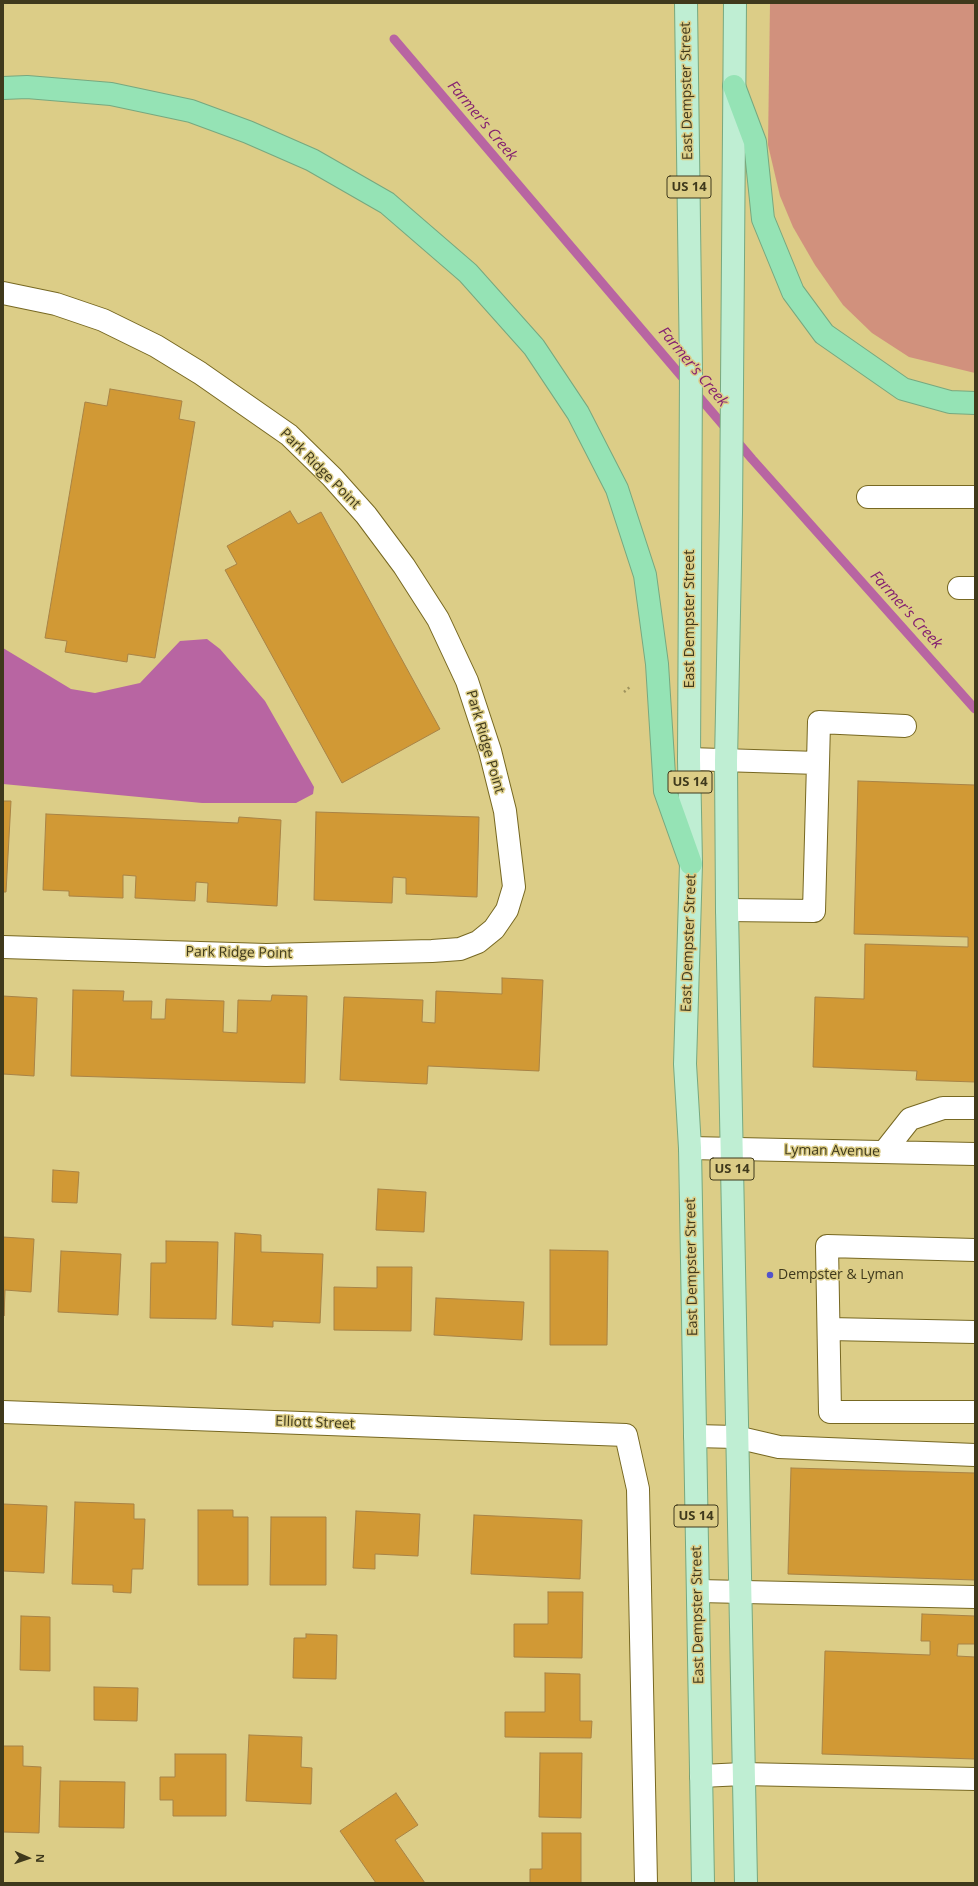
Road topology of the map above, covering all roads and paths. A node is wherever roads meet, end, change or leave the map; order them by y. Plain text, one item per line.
1 (686, 3) edge
2 (735, 3) edge
3 (734, 86) junction
4 (3, 88) edge
5 (3, 293) edge
6 (975, 403) edge
7 (868, 497) dead end
8 (975, 497) edge
9 (905, 726) dead end
10 (689, 759) junction
11 (726, 761) junction
12 (818, 763) junction
13 (691, 864) junction
14 (727, 910) junction
15 (3, 947) edge
16 (975, 1108) edge
17 (690, 1148) junction
18 (731, 1150) junction
19 (884, 1152) junction
20 (975, 1154) edge
21 (975, 1250) edge
22 (828, 1330) junction
23 (975, 1332) edge
24 (3, 1412) edge
25 (975, 1412) edge
26 (695, 1436) junction
27 (736, 1437) junction
28 (975, 1454) edge
29 (740, 1590) junction
30 (698, 1591) junction
31 (975, 1597) edge
32 (743, 1774) junction
33 (701, 1776) junction
34 (975, 1779) edge
35 (646, 1883) edge
36 (703, 1883) edge
37 (746, 1883) edge

1 - 10 main road, East Dempster Street / US 14
2 - 3 main road, US 14
3 - 6 highway
3 - 11 main road, US 14
4 - 13 highway
5 - 15 street, Park Ridge Point
7 - 8 street
9 - 12 street
10 - 11 street
10 - 13 main road, East Dempster Street / US 14
11 - 12 street
11 - 14 main road, US 14
12 - 14 street
13 - 17 main road, East Dempster Street / US 14
14 - 18 main road, US 14
16 - 19 street
17 - 18 street, Lyman Avenue
17 - 26 main road, East Dempster Street / US 14
18 - 19 street, Lyman Avenue
18 - 27 main road, US 14
19 - 20 street, Lyman Avenue
21 - 22 street
22 - 23 street
22 - 25 street
24 - 35 street, Elliott Street
26 - 27 street
26 - 30 main road, East Dempster Street / US 14
27 - 28 street
27 - 29 main road, US 14
29 - 30 street
29 - 31 street
29 - 32 main road, US 14
30 - 33 main road, East Dempster Street / US 14
32 - 33 street
32 - 34 street
32 - 37 main road, US 14
33 - 36 main road, East Dempster Street / US 14

